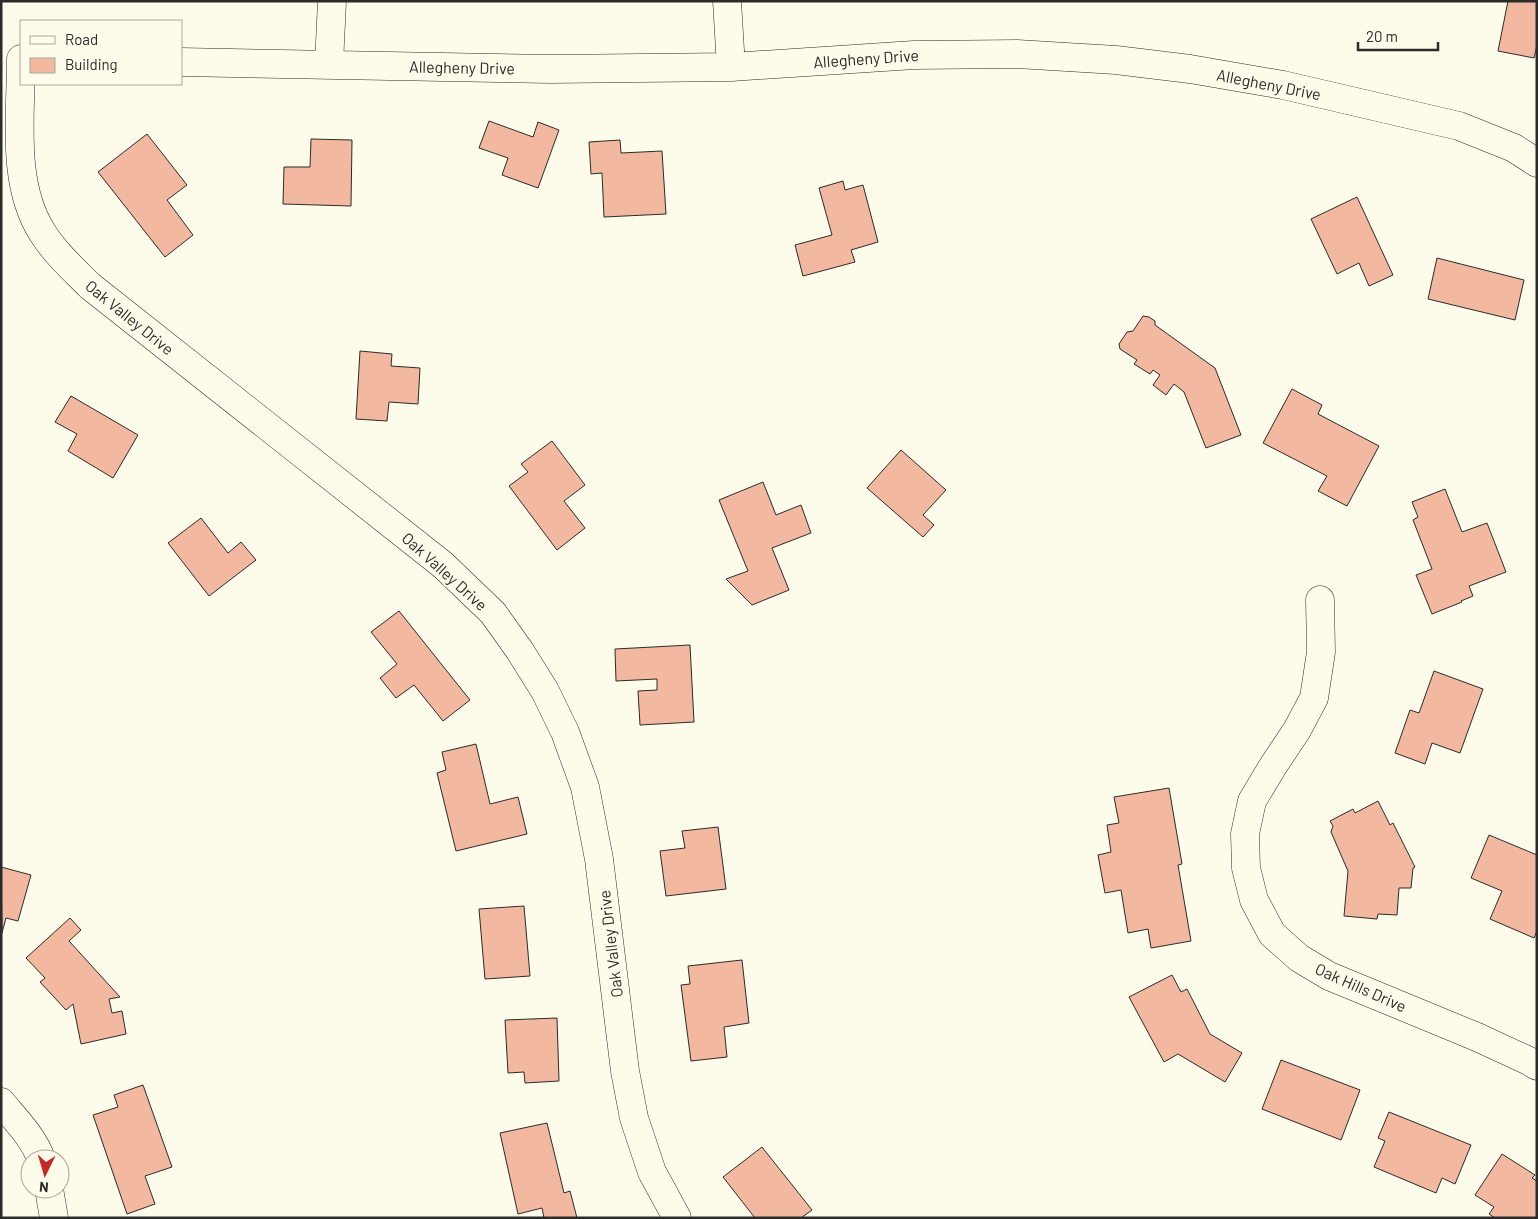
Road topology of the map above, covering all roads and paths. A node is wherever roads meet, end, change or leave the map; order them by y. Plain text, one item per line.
1 (332, 1) edge
2 (727, 1) edge
3 (1, 59) edge
4 (20, 59) edge
5 (182, 62) edge
6 (329, 64) junction
7 (732, 67) junction
8 (21, 85) edge
9 (1537, 162) edge
10 (1320, 600) dead end
11 (1537, 1066) edge
12 (1, 1102) edge
13 (36, 1149) edge
14 (51, 1199) edge
15 (54, 1218) edge
16 (677, 1218) edge

1 - 6 street
2 - 7 street
3 - 4 street
5 - 6 street, Allegheny Drive
6 - 7 street, Allegheny Drive
7 - 9 street, Allegheny Drive
8 - 16 street, Oak Valley Drive
10 - 11 street, Oak Hills Drive
12 - 13 street
14 - 15 street

